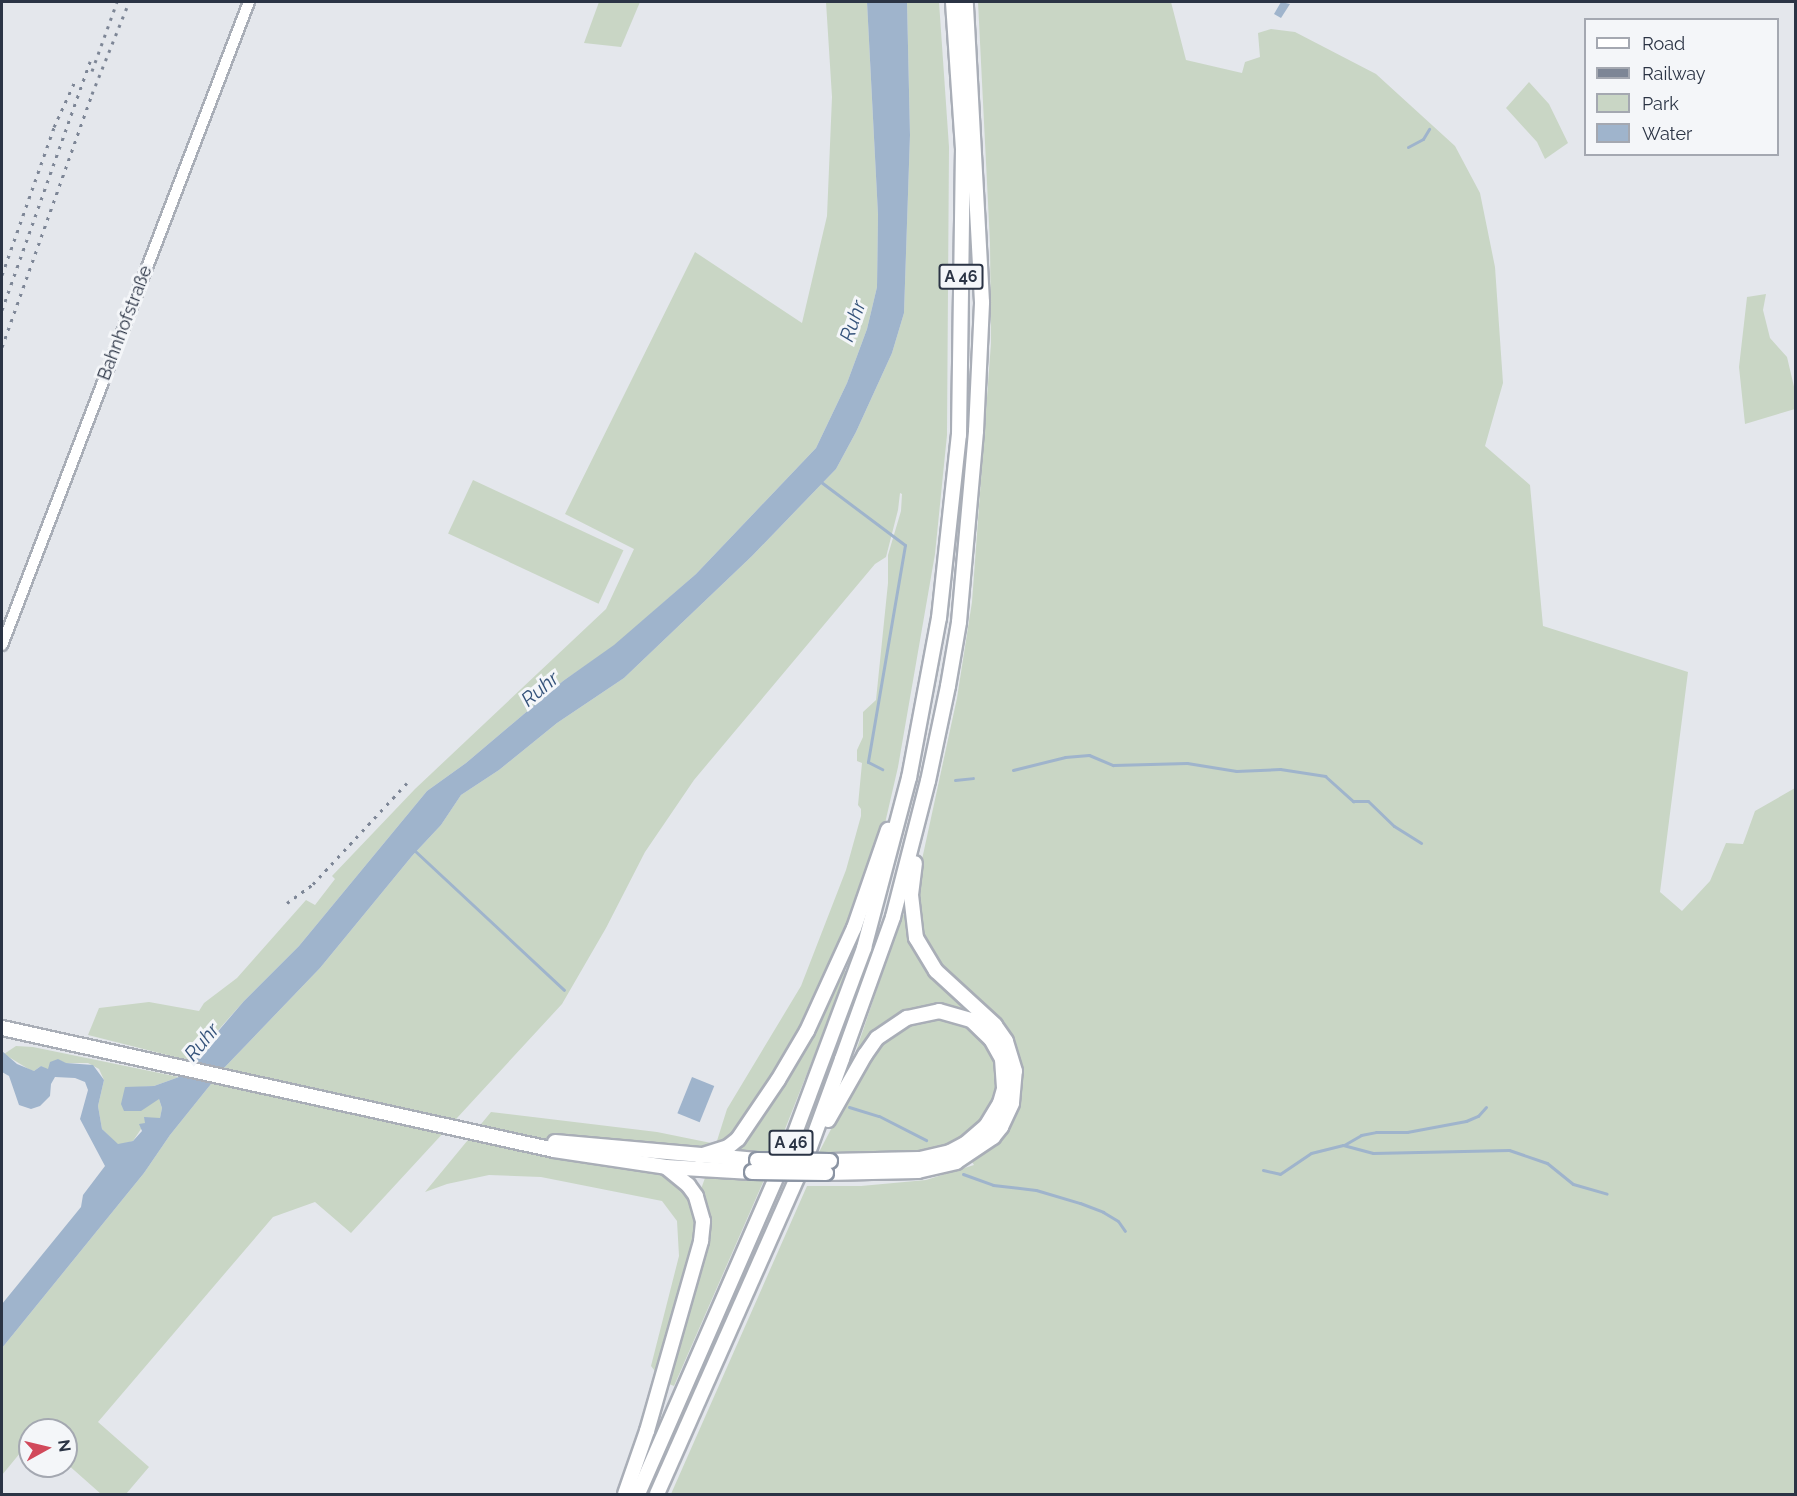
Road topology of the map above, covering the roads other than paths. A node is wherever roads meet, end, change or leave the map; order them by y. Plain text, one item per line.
1 (249, 2) edge
2 (953, 2) edge
3 (966, 2) edge
4 (2, 645) edge
5 (909, 778) junction
6 (928, 781) junction
7 (2, 1028) edge
8 (494, 1136) junction
9 (700, 1156) junction
10 (806, 1158) junction
11 (754, 1166) junction
12 (666, 1167) junction
13 (828, 1167) junction
14 (625, 1494) edge
15 (638, 1494) edge
16 (657, 1494) edge

1 - 4 street, Bahnhofstraße
2 - 5 highway, A 46
3 - 6 highway, A 46
5 - 9 highway
5 - 15 highway, A 46
6 - 10 highway, A 46
6 - 13 highway
7 - 8 highway
8 - 9 highway
8 - 12 highway
9 - 11 highway
10 - 13 highway
10 - 16 highway, A 46
11 - 12 highway
11 - 13 highway, bridge
12 - 14 highway

